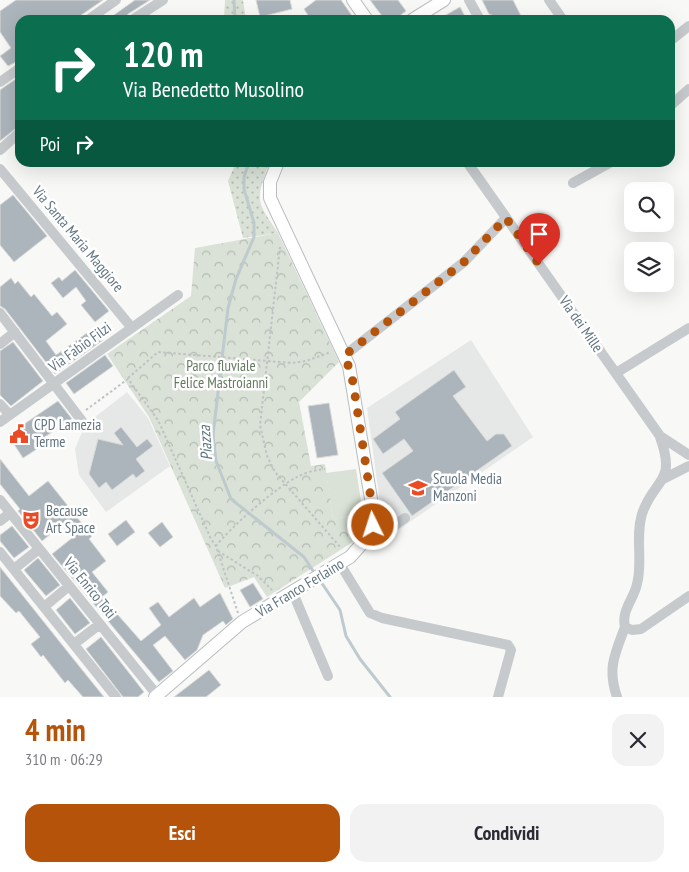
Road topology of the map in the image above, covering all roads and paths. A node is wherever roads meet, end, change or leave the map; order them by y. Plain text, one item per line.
1 (116, 0) edge
2 (126, 0) edge
3 (163, 0) edge
4 (353, 0) edge
5 (444, 0) edge
6 (469, 0) edge
7 (548, 0) edge
8 (95, 15) edge
9 (105, 15) edge
10 (140, 15) edge
11 (364, 15) edge
12 (420, 15) edge
13 (477, 15) edge
14 (559, 15) edge
15 (689, 26) edge
16 (675, 37) edge
17 (15, 72) edge
18 (0, 82) edge
19 (689, 89) edge
20 (675, 102) edge
21 (15, 136) edge
22 (0, 150) edge
23 (276, 167) edge
24 (470, 167) edge
25 (601, 167) edge
26 (0, 169) edge
27 (573, 183) dead end
28 (506, 218) junction
29 (281, 240) dead end
30 (178, 295) dead end
31 (0, 313) edge
32 (132, 328) junction
33 (689, 328) edge
34 (14, 332) junction
35 (0, 344) edge
36 (339, 353) junction
37 (266, 362) junction
38 (616, 373) junction
39 (128, 379) junction
40 (54, 384) junction
41 (0, 404) edge
42 (10, 416) junction
43 (81, 421) joint
44 (0, 422) edge
45 (660, 436) junction
46 (689, 455) edge
47 (689, 466) edge
48 (325, 468) dead end
49 (663, 479) junction
50 (286, 484) junction
51 (0, 500) edge
52 (10, 513) junction
53 (405, 518) dead end
54 (0, 521) edge
55 (368, 537) junction
56 (216, 546) junction
57 (39, 549) junction
58 (218, 551) junction
59 (0, 552) edge
60 (340, 564) junction
61 (14, 569) junction
62 (267, 584) dead end
63 (70, 586) junction
64 (298, 590) junction
65 (689, 596) edge
66 (44, 607) junction
67 (242, 622) junction
68 (100, 624) junction
69 (625, 627) junction
70 (74, 644) junction
71 (328, 676) dead end
72 (156, 696) edge
73 (116, 697) edge
74 (498, 697) edge
75 (617, 697) edge

1 - 8 street
2 - 9 street
3 - 10 street
4 - 11 main road
5 - 12 main road
6 - 13 street
7 - 14 street
15 - 16 street
17 - 18 street
19 - 20 street
21 - 22 street
23 - 36 main road
24 - 28 street, Via dei Mille
25 - 27 street
26 - 32 street, Via Santa Maria Maggiore
28 - 36 street
28 - 38 street, Via dei Mille
29 - 37 path
30 - 32 street, Via Fabio Filzi
31 - 34 street
32 - 40 street, Via Fabio Filzi
33 - 38 street
34 - 35 street
34 - 40 street
36 - 37 path
36 - 55 main road
37 - 39 path
37 - 50 path
38 - 45 street, Via dei Mille
39 - 43 path
39 - 56 path
40 - 42 street, Via Fabio Filzi
40 - 43 street
41 - 42 street
42 - 44 street, Via Fabio Filzi
45 - 46 street
45 - 49 street
47 - 49 street
48 - 50 path
49 - 69 street
50 - 56 path
50 - 60 path
51 - 52 street, Via Enrico Toti
52 - 54 street
52 - 57 street, Via Enrico Toti
53 - 55 street
55 - 60 main road, Via Franco Ferlaino
56 - 58 path
57 - 61 street
57 - 63 street, Via Enrico Toti
58 - 62 path
58 - 67 path
59 - 61 street
60 - 64 main road, Via Franco Ferlaino
60 - 74 street
61 - 66 street
63 - 66 street
63 - 68 street, Via Enrico Toti
64 - 67 main road, Via Franco Ferlaino
64 - 71 street
65 - 69 street
66 - 70 street
67 - 72 main road, Via Franco Ferlaino
68 - 70 street
68 - 72 street, Via Enrico Toti
69 - 75 street
70 - 73 street

